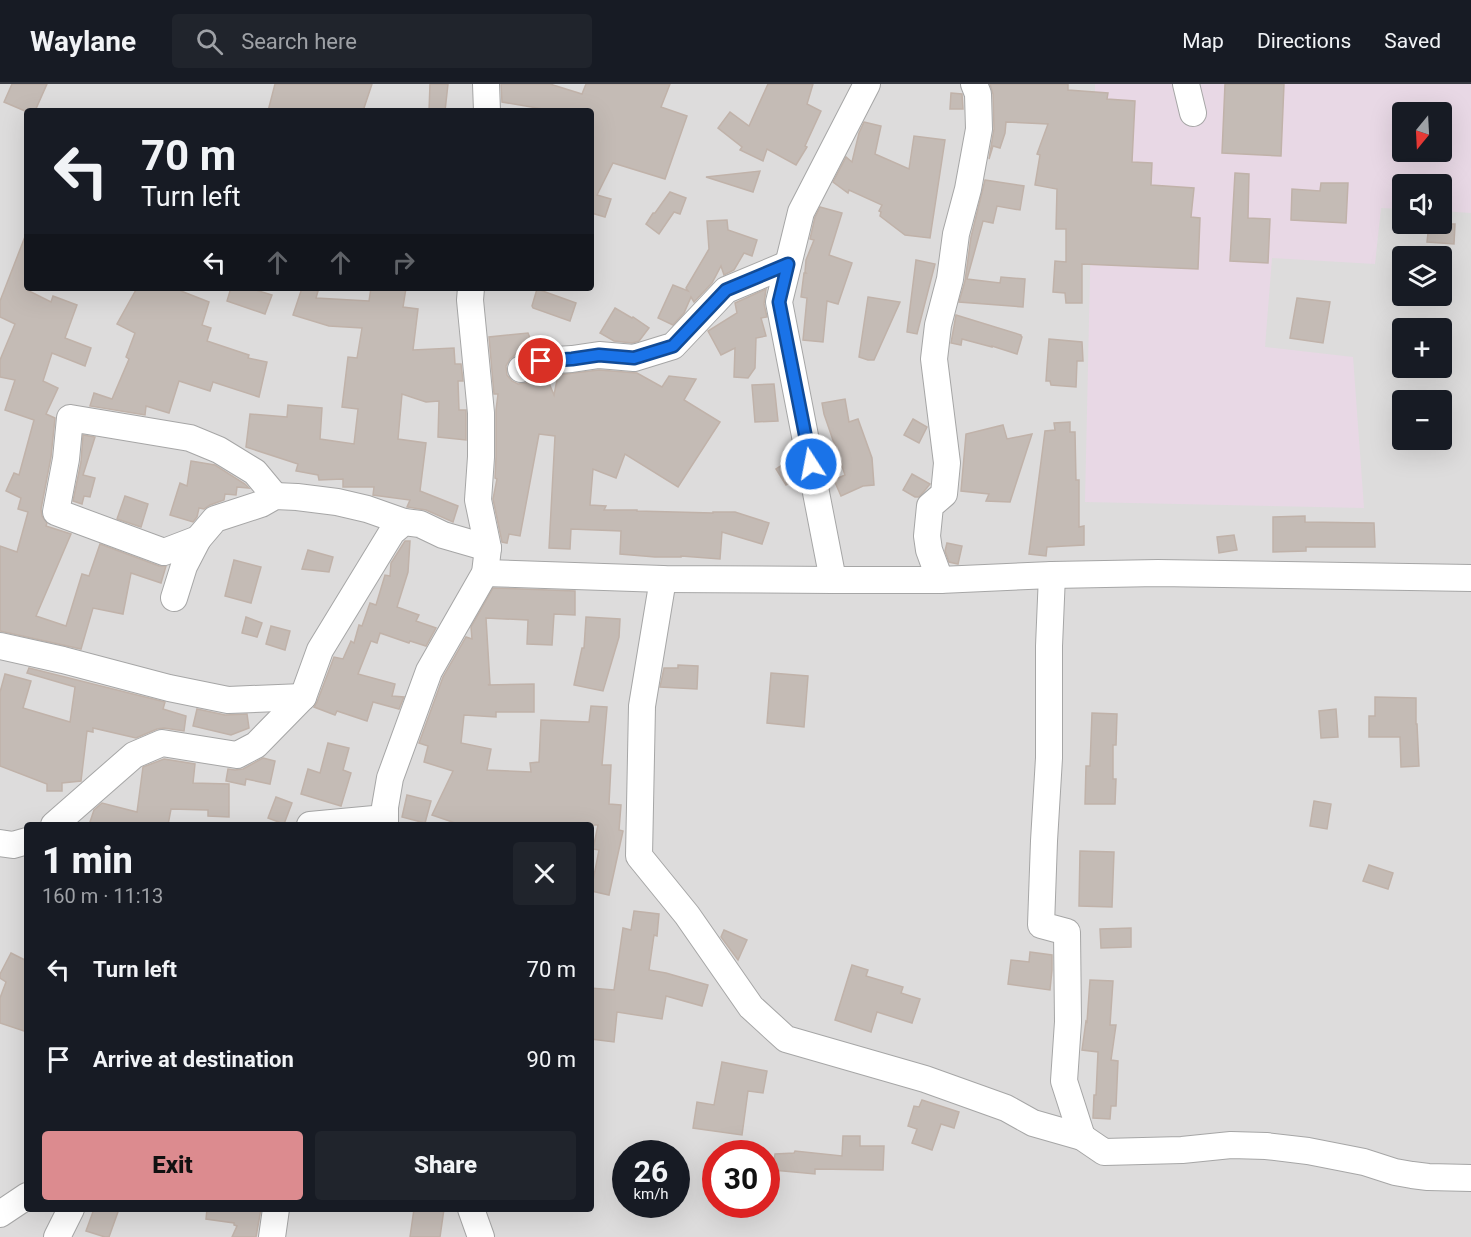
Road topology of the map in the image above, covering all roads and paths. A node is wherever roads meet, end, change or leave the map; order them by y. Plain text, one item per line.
1 (486, 84) edge
2 (867, 84) edge
3 (974, 84) edge
4 (1186, 84) edge
5 (487, 108) edge
6 (1193, 113) dead end
7 (788, 264) junction
8 (471, 291) edge
9 (521, 369) dead end
10 (275, 496) junction
11 (404, 522) junction
12 (198, 539) junction
13 (487, 561) junction
14 (1052, 575) junction
15 (1471, 578) edge
16 (663, 579) junction
17 (833, 580) junction
18 (940, 580) junction
19 (174, 598) dead end
20 (0, 646) edge
21 (303, 697) junction
22 (385, 821) edge
23 (57, 822) edge
24 (366, 822) edge
25 (24, 842) edge
26 (0, 843) edge
27 (1082, 1137) junction
28 (1471, 1178) edge
29 (24, 1198) edge
30 (70, 1212) edge
31 (276, 1212) edge
32 (472, 1212) edge
33 (0, 1214) edge
34 (57, 1237) edge
35 (272, 1237) edge
36 (481, 1237) edge

1 - 5 street
2 - 7 street
3 - 18 street
4 - 6 street
7 - 9 street
7 - 17 street
8 - 13 street
10 - 11 street
10 - 12 street
10 - 12 street
11 - 13 street
11 - 21 street
12 - 19 street
13 - 16 street
13 - 22 street
14 - 15 street
14 - 18 street
14 - 27 street
16 - 17 street
16 - 27 street
17 - 18 street
20 - 21 street
21 - 23 street
22 - 24 street
25 - 26 street
27 - 28 street
29 - 33 street
30 - 34 street
31 - 35 street
32 - 36 street

